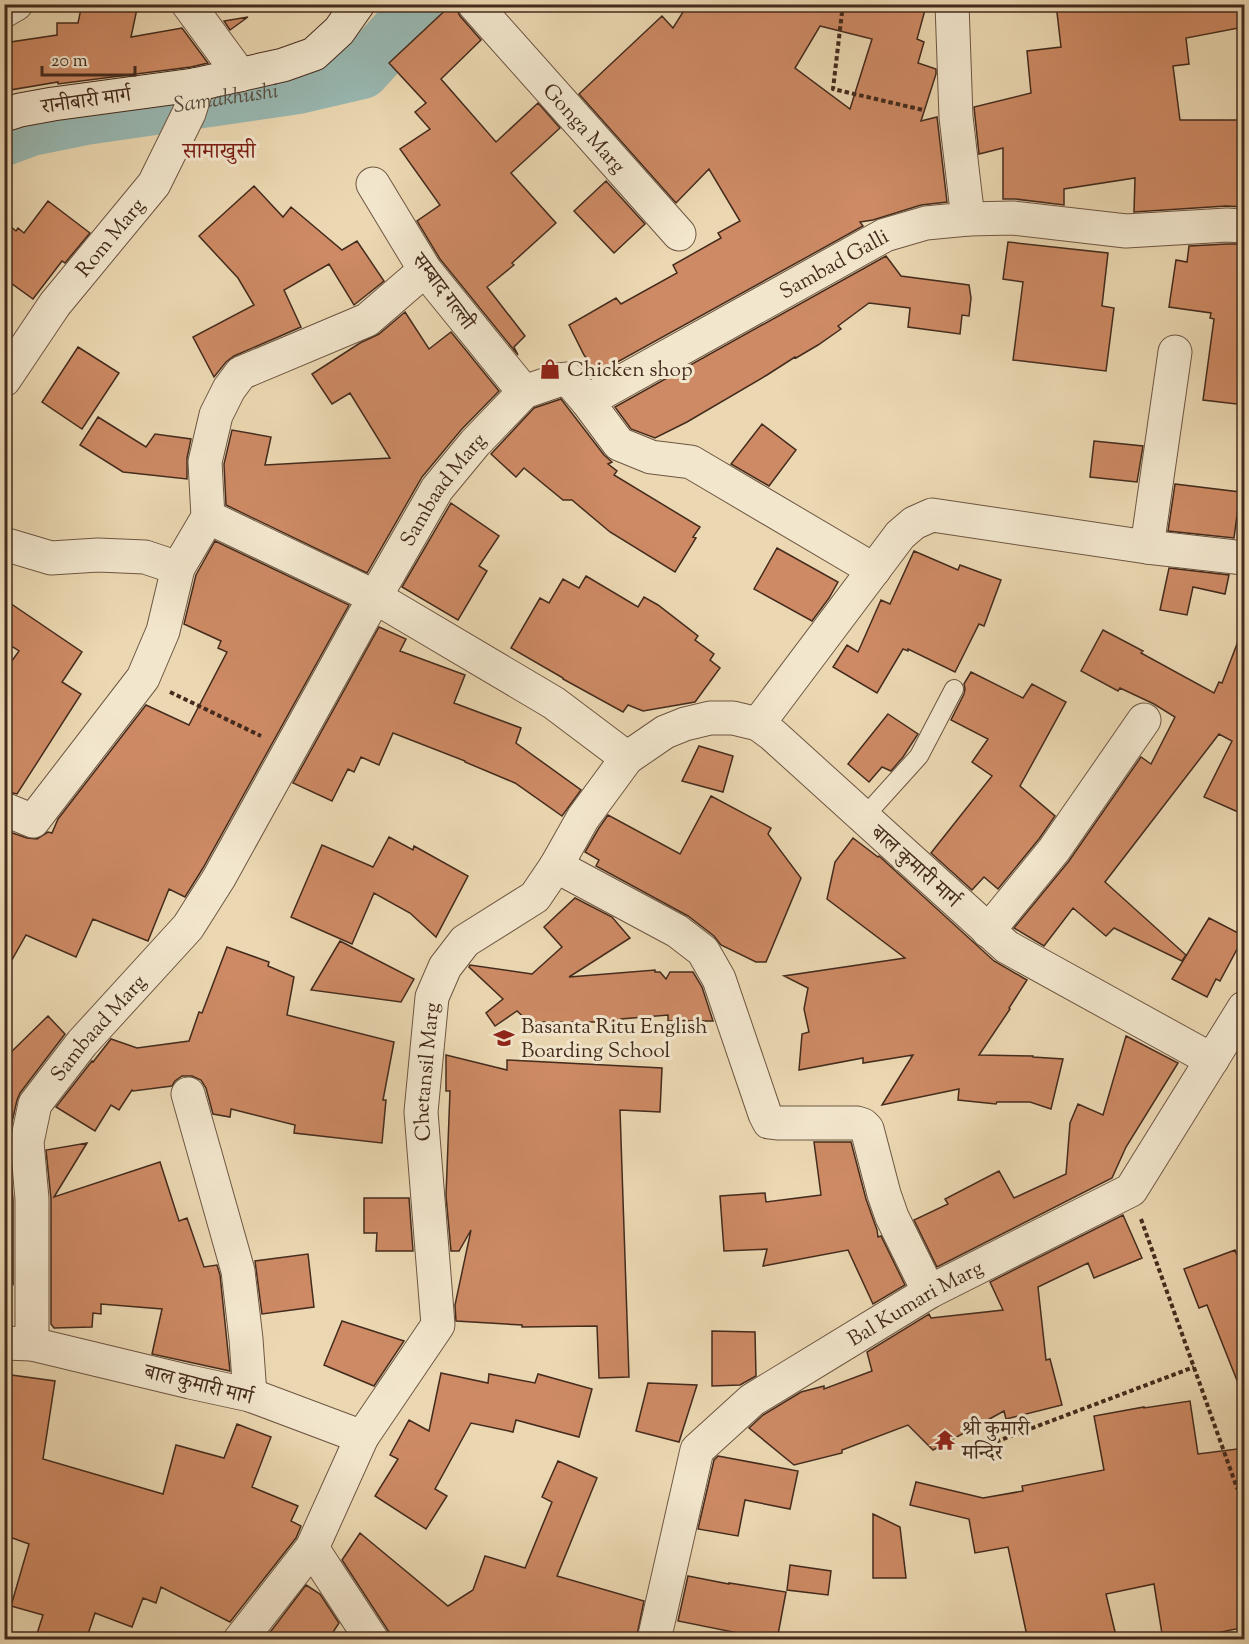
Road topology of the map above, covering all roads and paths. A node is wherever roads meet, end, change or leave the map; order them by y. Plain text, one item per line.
1 (16, 4) edge
2 (189, 4) edge
3 (358, 4) edge
4 (843, 4) edge
5 (952, 4) edge
6 (4, 10) edge
7 (482, 14) edge
8 (240, 75) junction
9 (193, 97) junction
10 (4, 115) edge
11 (956, 117) junction
12 (373, 184) dead end
13 (968, 219) junction
14 (1245, 226) edge
15 (679, 234) dead end
16 (424, 270) junction
17 (1175, 352) dead end
18 (4, 380) edge
19 (524, 392) junction
20 (587, 401) junction
21 (208, 517) junction
22 (4, 544) edge
23 (1147, 547) junction
24 (1245, 558) edge
25 (178, 568) junction
26 (874, 570) junction
27 (375, 597) junction
28 (143, 678) junction
29 (954, 690) dead end
30 (1144, 720) dead end
31 (758, 723) junction
32 (291, 751) junction
33 (627, 758) junction
34 (19, 815) edge
35 (863, 818) junction
36 (556, 866) junction
37 (988, 931) junction
38 (1245, 1008) edge
39 (1212, 1060) junction
40 (188, 1094) dead end
41 (1131, 1190) junction
42 (929, 1292) junction
43 (18, 1343) edge
44 (1194, 1367) junction
45 (250, 1395) junction
46 (362, 1437) junction
47 (982, 1447) dead end
48 (1245, 1485) edge
49 (312, 1548) junction
50 (240, 1640) edge
51 (372, 1640) edge
52 (654, 1640) edge

1 - 6 street
2 - 8 street
3 - 8 street, रानीबारी मार्ग
4 - 11 path
5 - 11 street
7 - 15 street, Gonga Marg
8 - 9 street, रानीबारी मार्ग
9 - 10 street, रानीबारी मार्ग
9 - 18 street, Rom Marg
11 - 13 street
12 - 16 street, सम्बाद गल्ली
13 - 14 street, Sambad Galli
13 - 20 street, Sambad Galli
16 - 19 street, सम्बाद गल्ली
16 - 21 street
17 - 23 street
19 - 20 street
19 - 27 street, Sambaad Marg
20 - 26 street
21 - 25 street
21 - 27 street
22 - 25 street
23 - 24 street
23 - 26 street
25 - 28 street
26 - 31 street
27 - 32 street, Sambaad Marg
27 - 33 street
28 - 32 path
28 - 34 street
29 - 35 lane
30 - 37 street
31 - 33 street
31 - 35 street, बाल कुमारी मार्ग
32 - 43 street, Sambaad Marg
33 - 36 street, Chetansil Marg
35 - 37 street, बाल कुमारी मार्ग
36 - 42 street
36 - 46 street, Chetansil Marg
37 - 39 street, बाल कुमारी मार्ग
38 - 39 street
39 - 41 street
40 - 45 street
41 - 42 street, Bal Kumari Marg
41 - 44 path
42 - 52 street, Bal Kumari Marg
43 - 45 street, बाल कुमारी मार्ग
44 - 47 path
44 - 48 path
45 - 46 street, बाल कुमारी मार्ग
46 - 49 street
49 - 50 street
49 - 51 street

